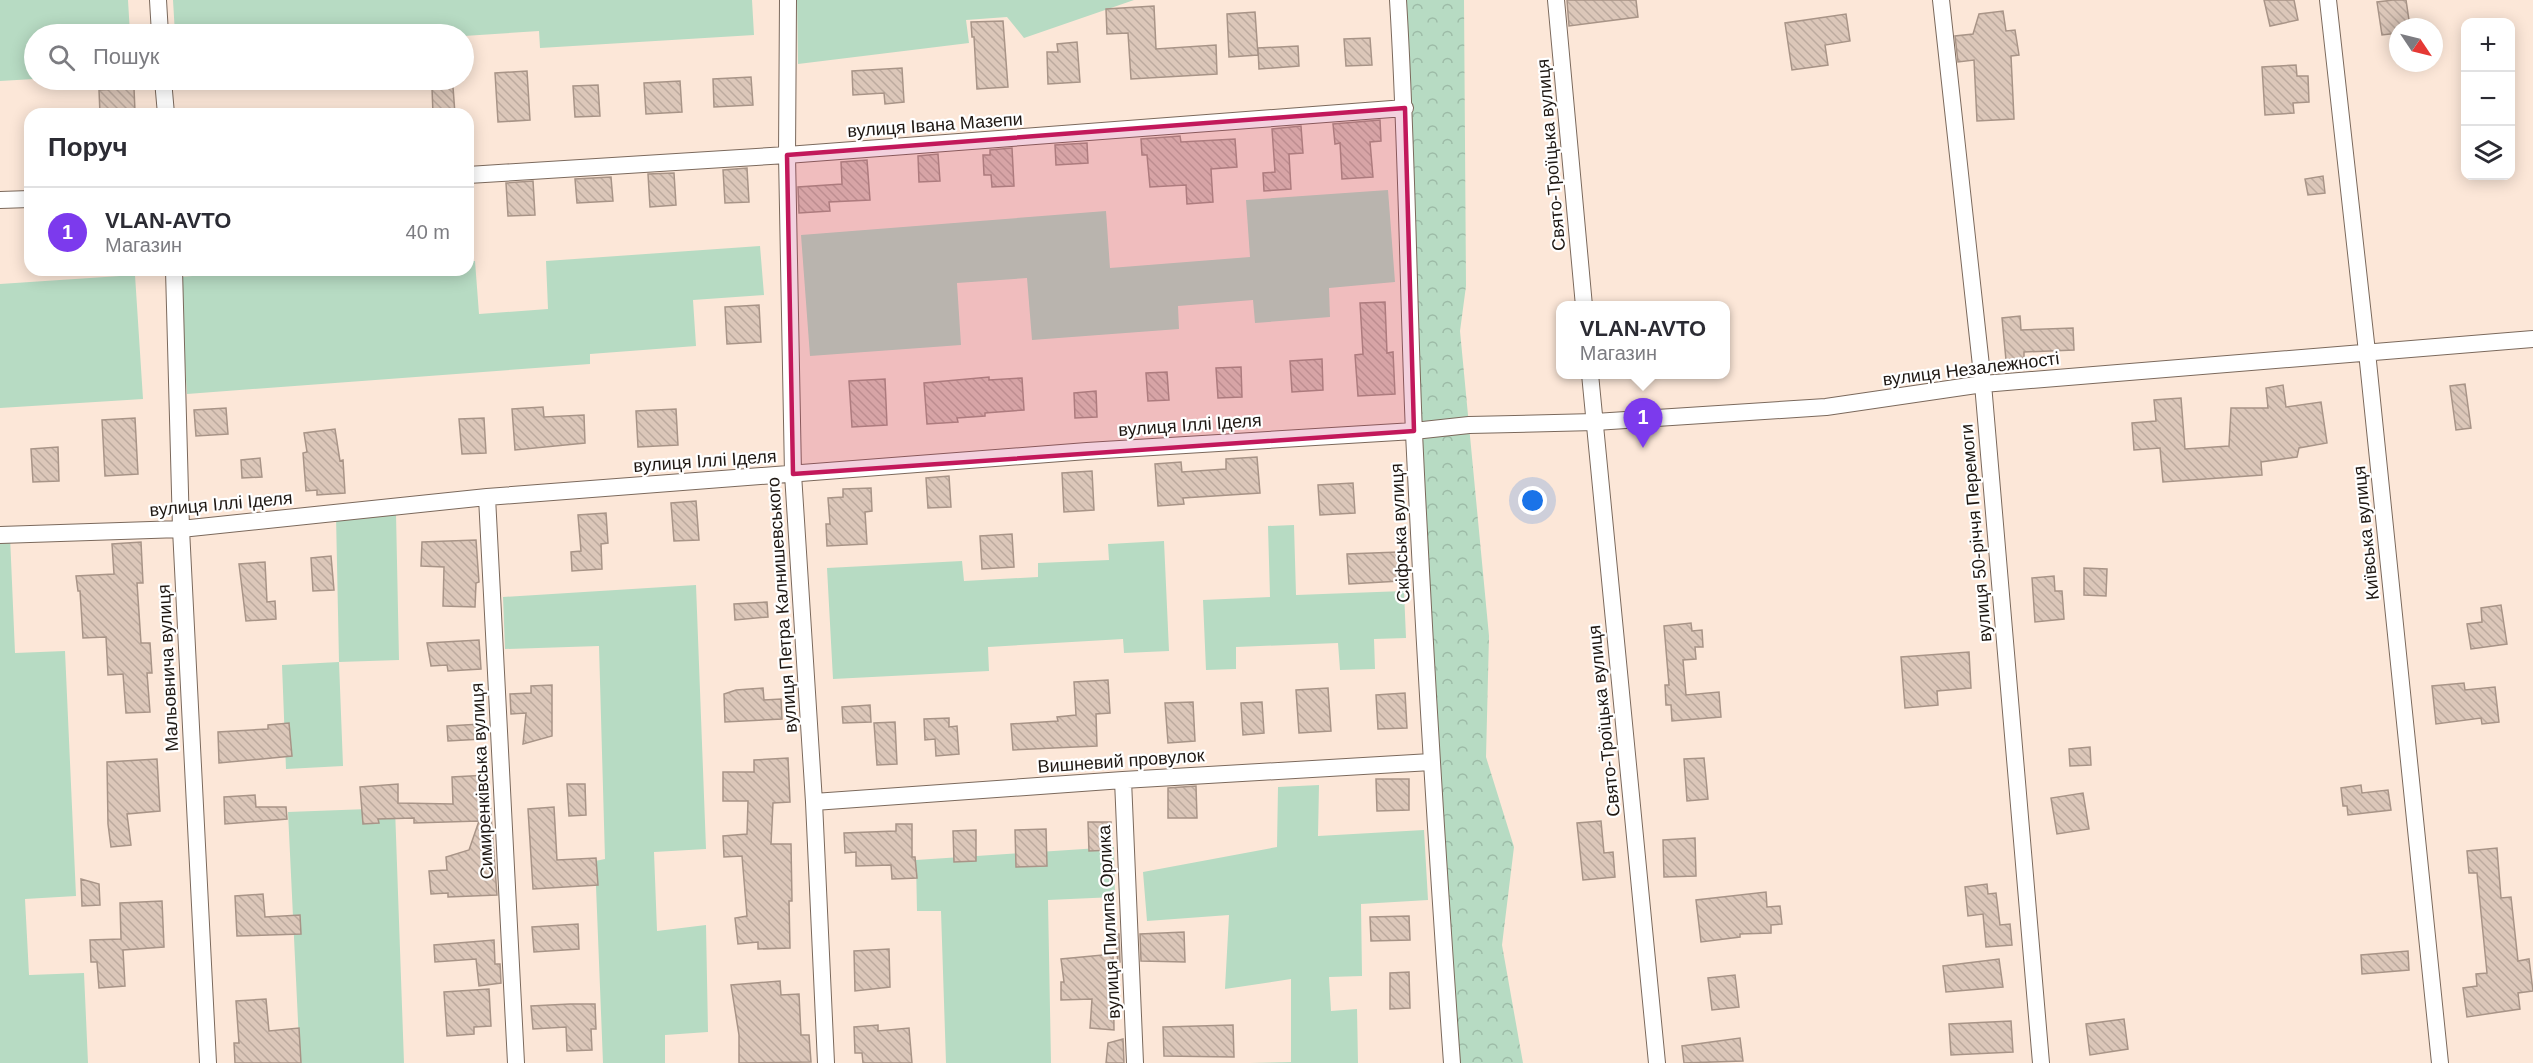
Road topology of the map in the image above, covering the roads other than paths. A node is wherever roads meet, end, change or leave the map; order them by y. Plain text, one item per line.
1 (158, 0) edge
2 (788, 0) edge
3 (1398, 0) edge
4 (1556, 0) edge
5 (1941, 0) edge
6 (2328, 0) edge
7 (159, 24) edge
8 (164, 90) edge
9 (165, 108) edge
10 (1405, 108) junction
11 (787, 155) junction
12 (474, 175) edge
13 (24, 199) edge
14 (0, 200) edge
15 (174, 276) edge
16 (1584, 301) edge
17 (2533, 339) edge
18 (2367, 352) junction
19 (1590, 379) edge
20 (1983, 384) junction
21 (1594, 422) junction
22 (1414, 430) junction
23 (793, 474) junction
24 (487, 497) junction
25 (181, 529) junction
26 (0, 535) edge
27 (1431, 762) junction
28 (1123, 780) junction
29 (814, 802) junction
30 (208, 1063) edge
31 (516, 1063) edge
32 (826, 1063) edge
33 (1135, 1063) edge
34 (1452, 1063) edge
35 (1657, 1063) edge
36 (2041, 1063) edge
37 (2440, 1063) edge

1 - 7 street
2 - 11 street, вулиця Петра Калнишевського
3 - 10 street, Скіфська вулиця
4 - 16 street, Свято-Троїцька вулиця
5 - 20 street, вулиця 50-річчя Перемоги
6 - 18 street, Київська вулиця
8 - 9 street
10 - 11 street, вулиця Івана Мазепи
10 - 22 street, Скіфська вулиця
11 - 12 street, вулиця Івана Мазепи
11 - 23 street, вулиця Петра Калнишевського
13 - 14 street
15 - 25 street, Мальовнича вулиця
17 - 18 street, вулиця Незалежності
18 - 20 street, вулиця Незалежності
18 - 37 street, Київська вулиця
19 - 21 street, Свято-Троїцька вулиця
20 - 21 street, вулиця Незалежності
20 - 36 street, вулиця 50-річчя Перемоги
21 - 22 street, вулиця Незалежності
21 - 35 street, Свято-Троїцька вулиця
22 - 23 street, вулиця Іллі Іделя
22 - 27 street, Скіфська вулиця
23 - 24 street, вулиця Іллі Іделя
23 - 29 street, вулиця Петра Калнишевського
24 - 25 street, вулиця Іллі Іделя
24 - 31 street, Симиренківська вулиця
25 - 26 street, вулиця Іллі Іделя
25 - 30 street, Мальовнича вулиця
27 - 28 street, Вишневий провулок
27 - 34 street, Скіфська вулиця
28 - 29 street, Вишневий провулок
28 - 33 street, вулиця Пилипа Орлика
29 - 32 street, вулиця Петра Калнишевського

